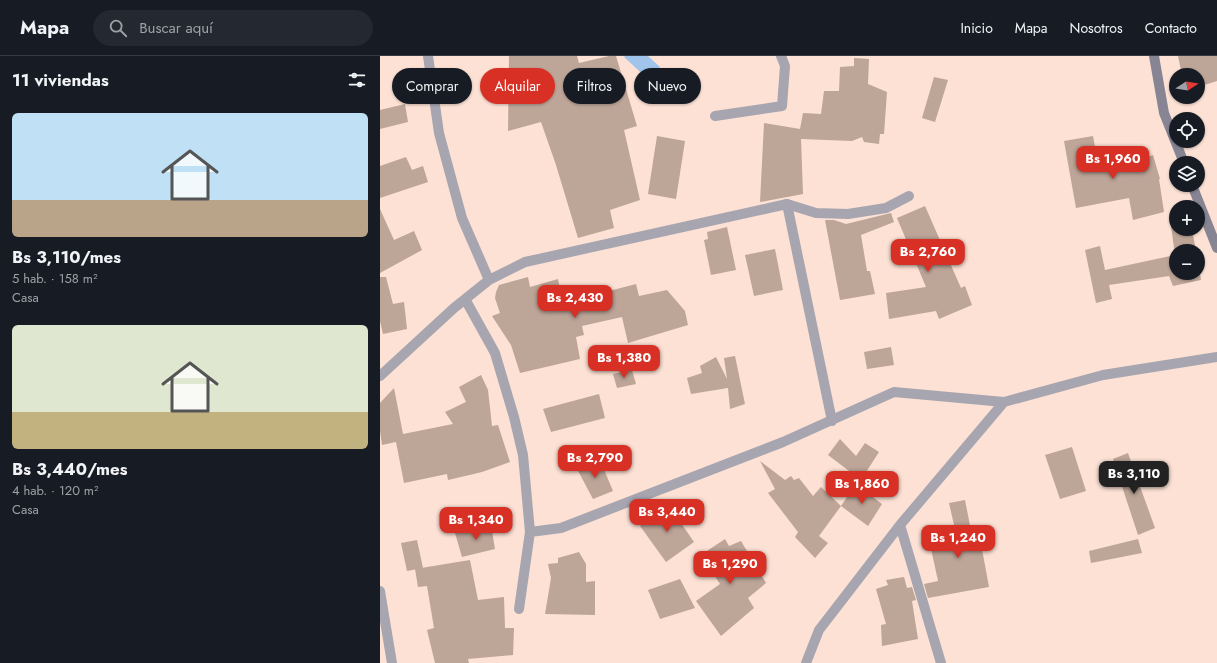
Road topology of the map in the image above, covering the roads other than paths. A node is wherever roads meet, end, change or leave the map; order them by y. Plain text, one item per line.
1 (428, 56) edge
2 (781, 56) edge
3 (1154, 56) edge
4 (715, 116) dead end
5 (1181, 156) edge
6 (1195, 192) edge
7 (909, 196) dead end
8 (787, 204) junction
9 (1217, 248) edge
10 (489, 280) junction
11 (465, 299) junction
12 (1217, 356) edge
13 (380, 376) edge
14 (1004, 402) junction
15 (832, 420) junction
16 (900, 525) junction
17 (530, 532) junction
18 (380, 591) edge
19 (519, 609) dead end
20 (392, 663) edge
21 (806, 663) edge
22 (941, 663) edge

1 - 10 street
2 - 4 street
3 - 5 street
6 - 9 street
7 - 8 street
8 - 10 street
8 - 15 street
10 - 11 street
11 - 13 street
11 - 17 street
12 - 14 street
14 - 15 street
14 - 16 street
15 - 17 street
16 - 21 street
16 - 22 street
17 - 19 street
18 - 20 street

